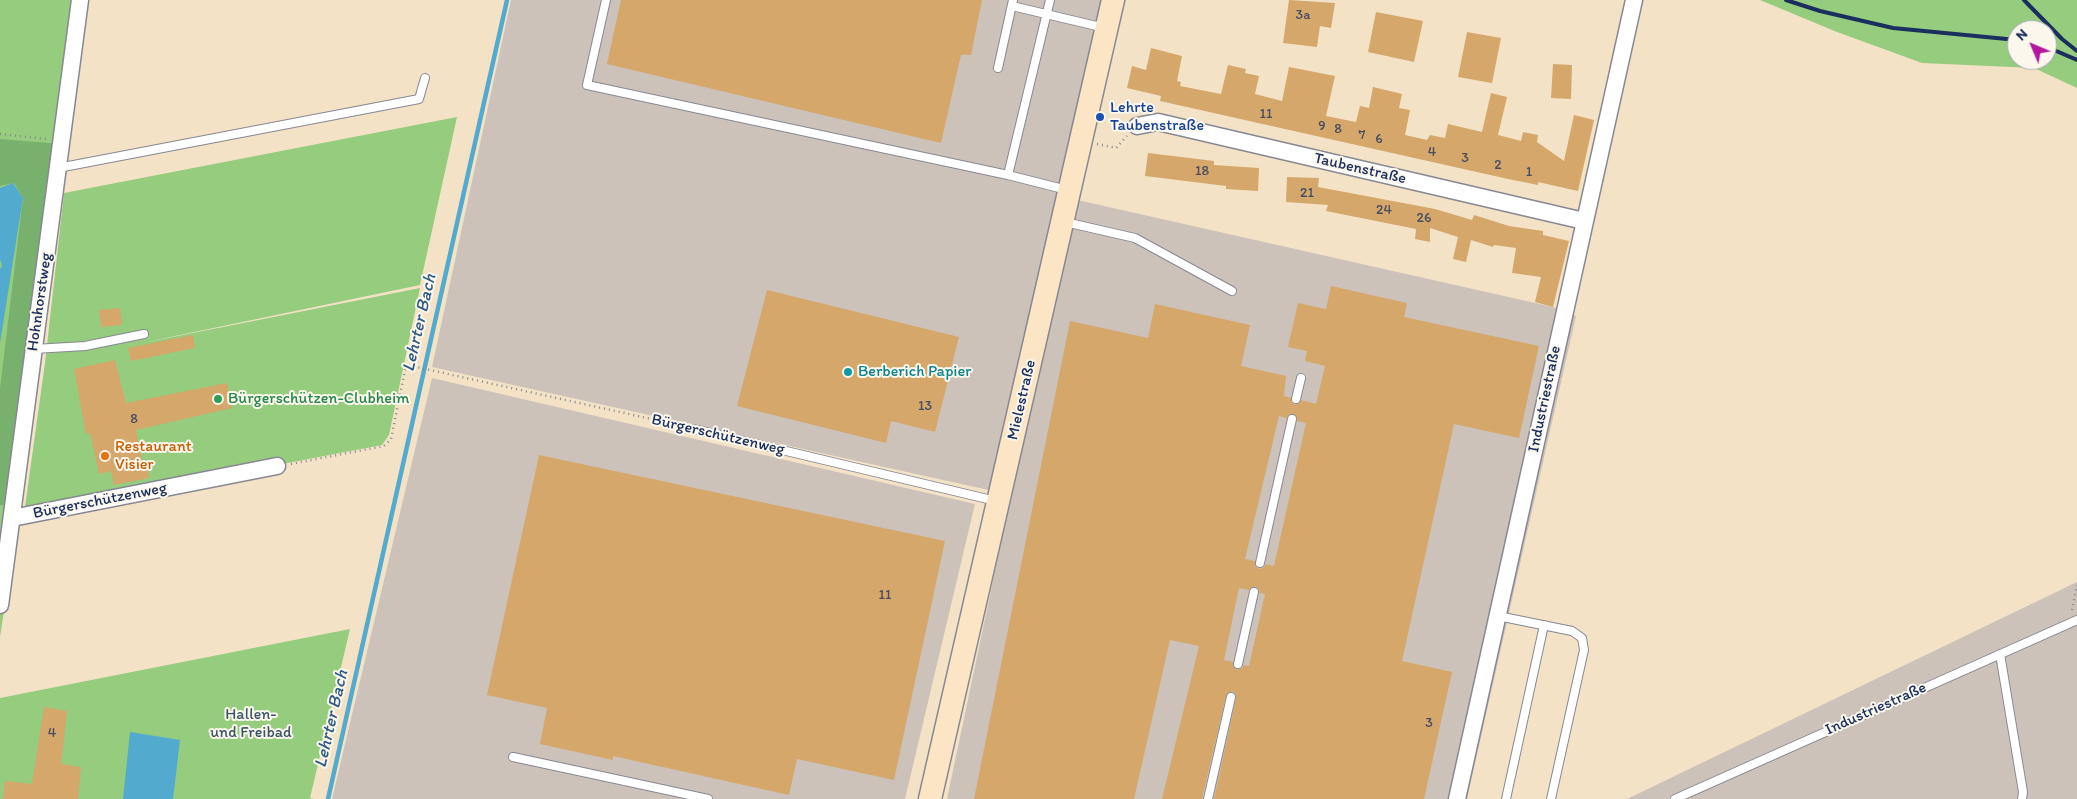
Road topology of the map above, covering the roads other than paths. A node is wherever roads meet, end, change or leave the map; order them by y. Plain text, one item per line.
1 (80, 0) edge
2 (606, 0) edge
3 (1050, 0) edge
4 (1113, 0) edge
5 (1634, 0) edge
6 (1012, 3) edge
7 (1046, 14) junction
8 (1107, 29) junction
9 (998, 68) dead end
10 (425, 78) dead end
11 (1137, 126) road end
12 (58, 168) junction
13 (1008, 175) junction
14 (1069, 191) junction
15 (1584, 221) junction
16 (1063, 222) junction
17 (1232, 291) dead end
18 (144, 334) dead end
19 (34, 349) junction
20 (1301, 378) dead end
21 (1296, 399) dead end
22 (1292, 419) dead end
23 (694, 429) road end
24 (277, 466) road end
25 (999, 502) junction
26 (12, 518) junction
27 (1260, 562) dead end
28 (1254, 592) dead end
29 (0, 604) edge
30 (1498, 616) junction
31 (2077, 620) edge
32 (1544, 625) junction
33 (2000, 654) junction
34 (1238, 664) dead end
35 (1231, 697) dead end
36 (513, 757) dead end
37 (708, 799) edge
38 (930, 799) edge
39 (1208, 799) edge
40 (1457, 799) edge
41 (1506, 799) edge
42 (1551, 799) edge
43 (1675, 799) edge
44 (2022, 799) edge

1 - 12 street, Hohnhorstweg
2 - 13 lane
3 - 7 lane
4 - 8 street, Mielestraße
5 - 15 street, Industriestraße
6 - 7 lane
6 - 9 lane
7 - 8 lane
7 - 13 lane
8 - 14 street, Mielestraße
10 - 12 lane
11 - 15 street, Taubenstraße
12 - 19 street, Hohnhorstweg
13 - 14 lane
14 - 16 street, Mielestraße
15 - 30 street, Industriestraße
16 - 17 lane
16 - 25 street, Mielestraße
18 - 19 lane
19 - 26 street, Hohnhorstweg
20 - 21 lane
22 - 27 lane
23 - 25 lane, Bürgerschützenweg
24 - 26 street, Bürgerschützenweg
25 - 38 street, Mielestraße
26 - 29 street, Hohnhorstweg
28 - 34 lane
30 - 32 lane
30 - 40 street, Industriestraße
31 - 33 lane, Industriestraße
32 - 41 lane
32 - 42 lane
33 - 43 lane, Industriestraße
33 - 44 lane
35 - 39 lane
36 - 37 lane

